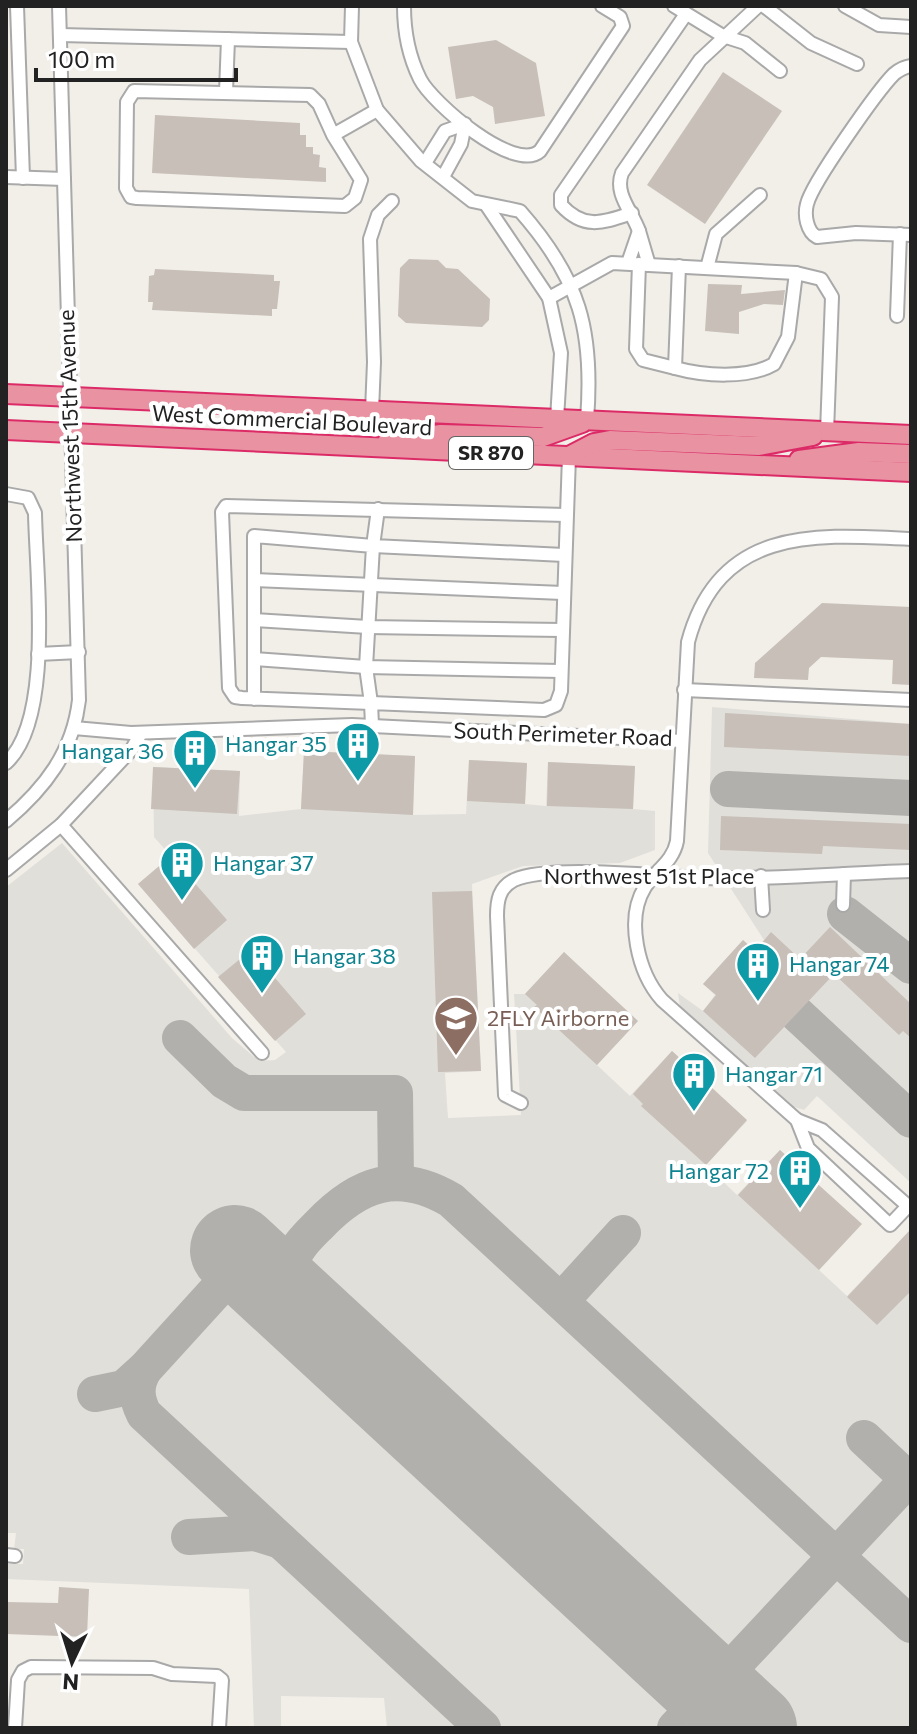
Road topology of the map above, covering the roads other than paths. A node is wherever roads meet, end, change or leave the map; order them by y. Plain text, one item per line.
1 (17, 6) edge
2 (59, 6) edge
3 (352, 6) edge
4 (404, 6) edge
5 (602, 6) edge
6 (674, 6) edge
7 (761, 6) edge
8 (845, 6) edge
9 (686, 14) junction
10 (911, 27) edge
11 (60, 35) junction
12 (723, 36) junction
13 (228, 39) junction
14 (351, 42) junction
15 (857, 64) dead end
16 (911, 66) edge
17 (780, 71) dead end
18 (226, 92) junction
19 (377, 110) junction
20 (465, 124) junction
21 (333, 135) junction
22 (425, 163) junction
23 (6, 177) edge
24 (443, 177) junction
25 (23, 178) junction
26 (64, 179) junction
27 (760, 195) dead end
28 (392, 201) dead end
29 (487, 206) junction
30 (632, 213) junction
31 (639, 231) junction
32 (905, 235) edge
33 (639, 264) junction
34 (679, 266) junction
35 (707, 268) junction
36 (796, 273) junction
37 (572, 285) junction
38 (549, 298) junction
39 (897, 316) dead end
40 (675, 368) junction
41 (6, 394) edge
42 (69, 397) junction
43 (372, 411) junction
44 (557, 419) junction
45 (587, 420) junction
46 (6, 430) edge
47 (827, 432) junction
48 (71, 434) junction
49 (911, 435) edge
50 (365, 447) junction
51 (911, 454) edge
52 (569, 456) junction
53 (769, 466) junction
54 (911, 472) edge
55 (6, 494) edge
56 (378, 509) junction
57 (566, 515) junction
58 (911, 539) edge
59 (373, 546) junction
60 (564, 555) junction
61 (254, 580) junction
62 (371, 587) junction
63 (563, 593) junction
64 (254, 620) junction
65 (368, 627) junction
66 (562, 630) junction
67 (79, 652) junction
68 (38, 654) junction
69 (254, 659) junction
70 (366, 667) junction
71 (561, 671) junction
72 (684, 690) junction
73 (254, 699) junction
74 (911, 700) edge
75 (371, 703) junction
76 (372, 725) junction
77 (74, 728) junction
78 (141, 733) junction
79 (682, 741) junction
80 (6, 763) edge
81 (6, 821) edge
82 (61, 825) junction
83 (6, 870) edge
84 (911, 871) edge
85 (844, 874) junction
86 (655, 875) junction
87 (761, 876) junction
88 (843, 905) dead end
89 (763, 910) dead end
90 (262, 1053) dead end
91 (521, 1103) dead end
92 (797, 1120) junction
93 (15, 1728) edge
94 (219, 1728) edge

1 - 25 street
2 - 11 street, Northwest 15th Avenue
3 - 14 street
4 - 20 street
5 - 20 street
6 - 9 street
7 - 12 street
7 - 15 street
8 - 10 street
9 - 12 street
9 - 30 street
11 - 13 street
11 - 26 street, Northwest 15th Avenue
12 - 17 street
12 - 30 street
13 - 14 street
13 - 18 street
14 - 19 street
16 - 32 street
18 - 21 street
18 - 21 street
19 - 21 street
19 - 22 street
20 - 22 street
20 - 24 street
22 - 24 street
23 - 25 street
24 - 29 street
25 - 26 street
26 - 42 street, Northwest 15th Avenue
27 - 35 street
28 - 43 street
29 - 37 street
29 - 38 street
30 - 31 street
31 - 33 street
31 - 33 street
32 - 39 street
33 - 34 street
33 - 37 street
33 - 40 street
34 - 35 street
34 - 40 street
35 - 36 street
36 - 40 street
36 - 47 street
37 - 38 street
37 - 45 street
38 - 44 street
41 - 42 highway, West Commercial Boulevard / SR 870
42 - 43 highway, West Commercial Boulevard / SR 870
42 - 48 street, Northwest 15th Avenue
43 - 44 highway, West Commercial Boulevard / SR 870
44 - 45 highway, West Commercial Boulevard / SR 870
45 - 47 highway, West Commercial Boulevard / SR 870
45 - 50 highway
46 - 48 highway, West Commercial Boulevard / SR 870
47 - 49 highway, West Commercial Boulevard / SR 870
47 - 52 highway
48 - 50 highway, West Commercial Boulevard / SR 870
48 - 67 street, Northwest 15th Avenue
50 - 52 highway, West Commercial Boulevard / SR 870
51 - 53 highway
52 - 53 highway, West Commercial Boulevard / SR 870
52 - 57 street
53 - 54 highway, West Commercial Boulevard / SR 870
55 - 68 street
56 - 57 street
56 - 59 street
56 - 73 street
57 - 60 street
58 - 72 street, South Perimeter Road
59 - 60 street
59 - 61 street
59 - 62 street
60 - 63 street
61 - 62 street
61 - 64 street
62 - 63 street
62 - 65 street
63 - 66 street
64 - 65 street
64 - 69 street
65 - 66 street
65 - 70 street
66 - 71 street
67 - 68 street
67 - 77 street, Northwest 15th Avenue
68 - 80 street
69 - 70 street
69 - 73 street
70 - 71 street
70 - 75 street
71 - 75 street
72 - 74 street
72 - 79 street, South Perimeter Road
73 - 75 street
75 - 76 street
76 - 78 street, South Perimeter Road
76 - 79 street, South Perimeter Road
77 - 78 street, South Perimeter Road
77 - 81 street, Northwest 15th Avenue
78 - 82 street
79 - 86 street
82 - 83 street
82 - 90 street
84 - 85 street, Northwest 51st Place
85 - 87 street, Northwest 51st Place
85 - 88 street
86 - 87 street, Northwest 51st Place
86 - 91 street, Northwest 51st Place
86 - 92 street
87 - 89 street
92 - 92 street
93 - 94 street

